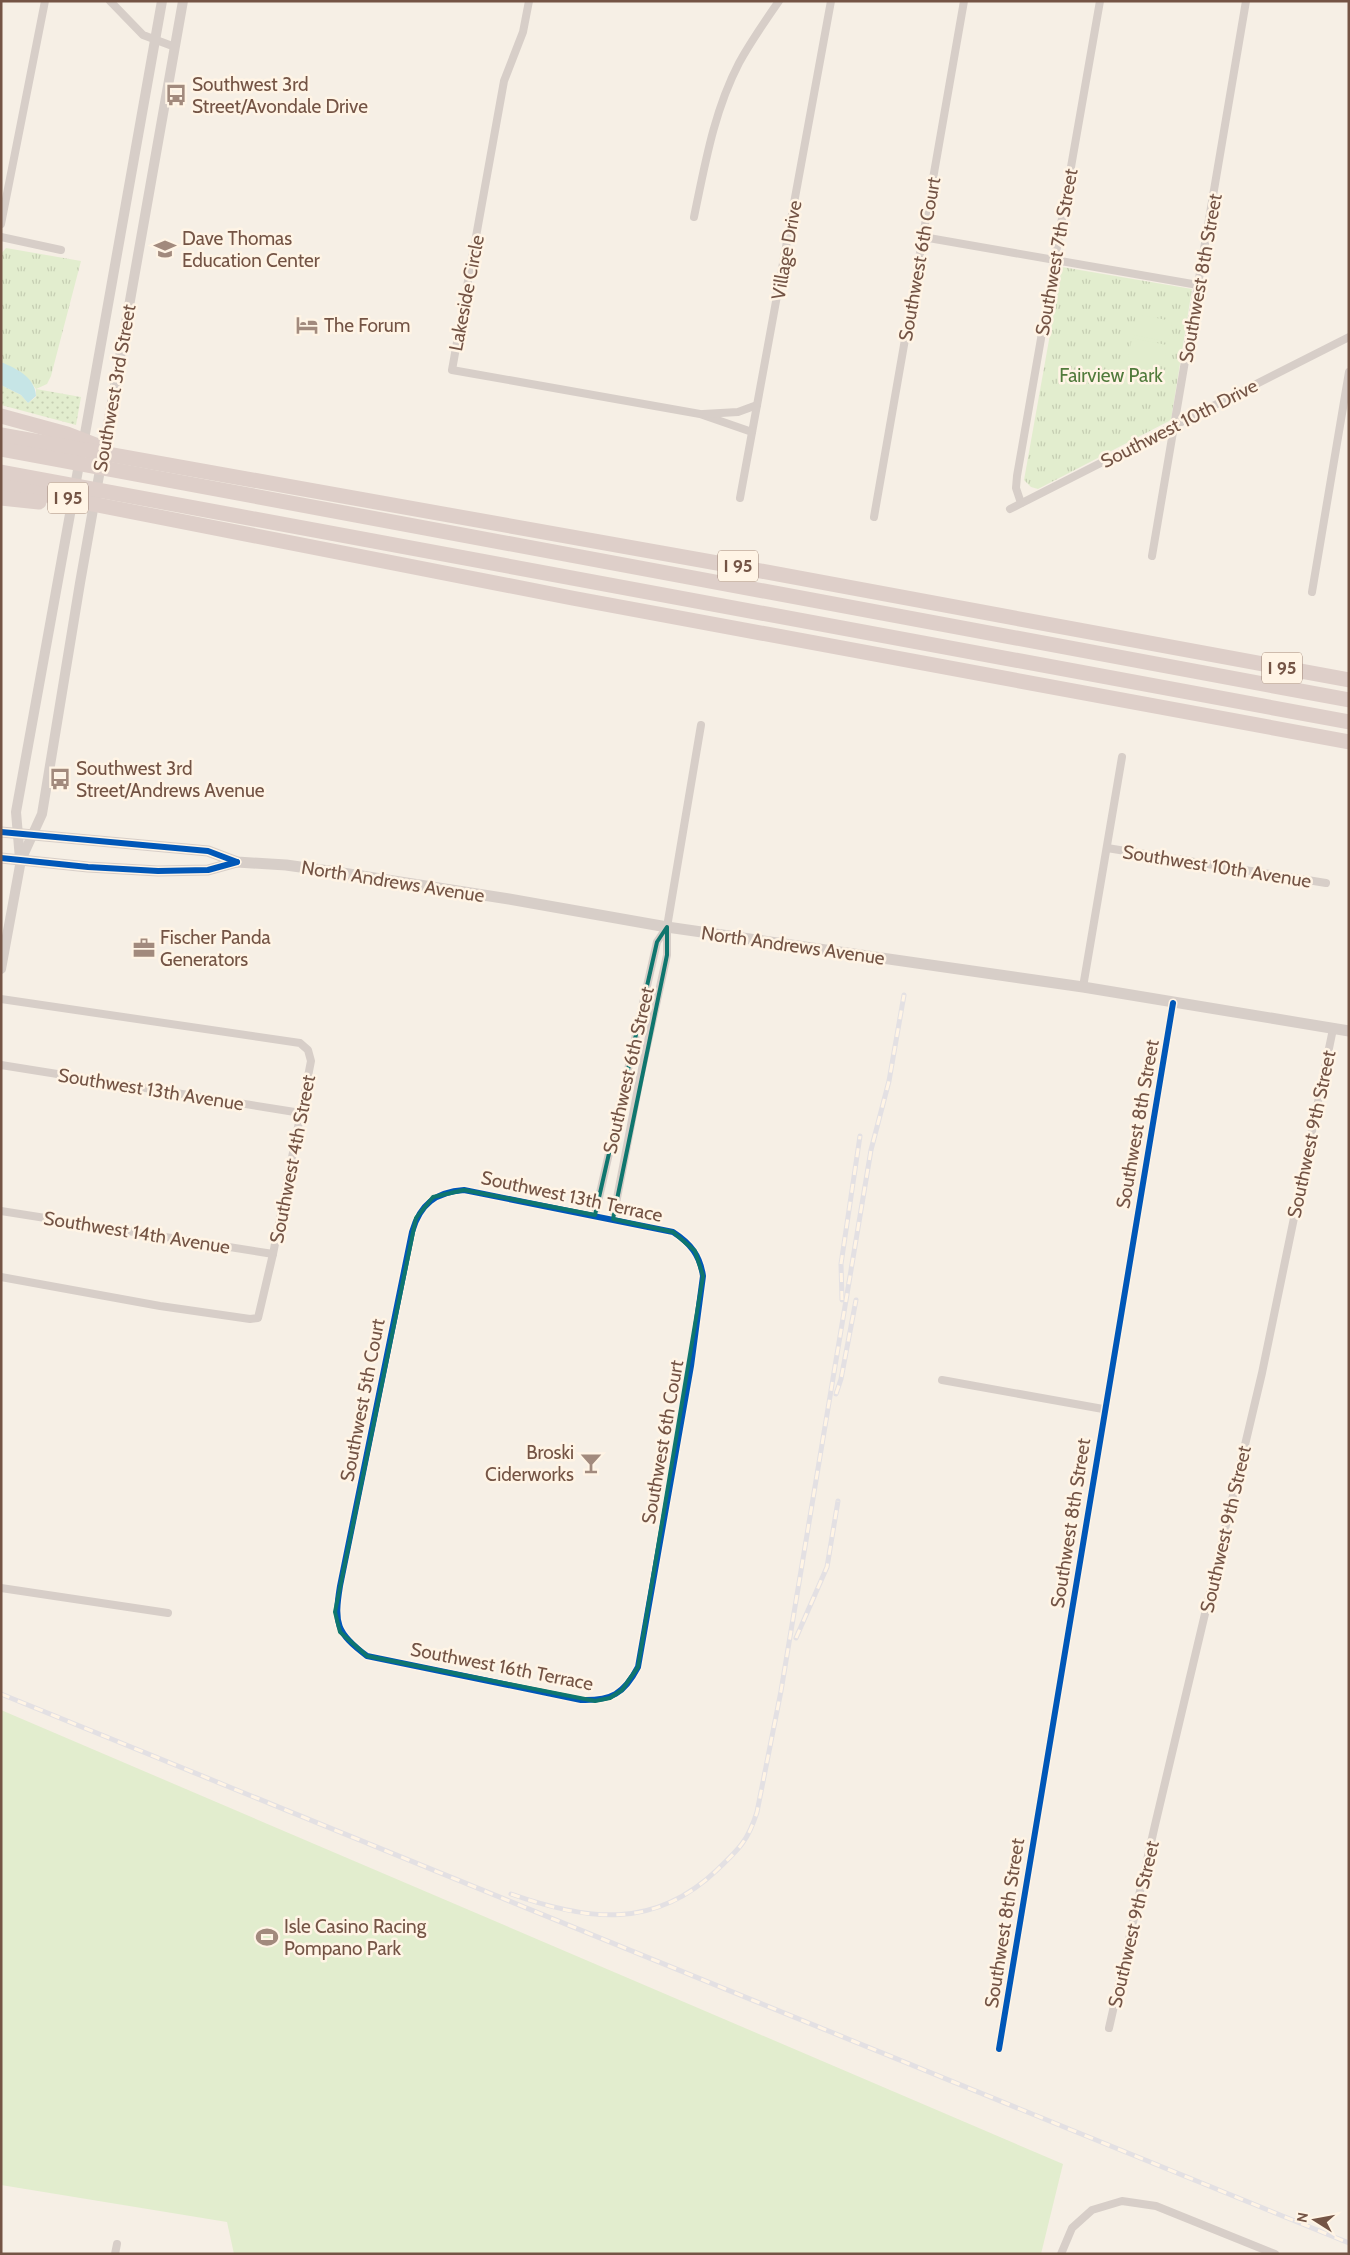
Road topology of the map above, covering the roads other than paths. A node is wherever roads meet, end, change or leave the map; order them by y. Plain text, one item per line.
1 (45, 1) edge
2 (110, 1) edge
3 (162, 1) edge
4 (184, 1) edge
5 (529, 1) edge
6 (779, 1) edge
7 (831, 1) edge
8 (964, 1) edge
9 (1100, 1) edge
10 (1246, 1) edge
11 (155, 41) junction
12 (175, 47) junction
13 (694, 217) dead end
14 (1, 224) edge
15 (1, 237) edge
16 (923, 238) junction
17 (61, 250) dead end
18 (1054, 261) junction
19 (1198, 285) junction
20 (1349, 337) edge
21 (1349, 372) edge
22 (757, 405) junction
23 (700, 414) junction
24 (1, 416) edge
25 (1175, 425) junction
26 (752, 432) junction
27 (1, 435) edge
28 (1, 449) edge
29 (135, 459) junction
30 (1, 472) edge
31 (1, 486) edge
32 (1, 498) edge
33 (740, 498) dead end
34 (1021, 503) junction
35 (1010, 509) dead end
36 (136, 511) junction
37 (874, 517) dead end
38 (1152, 556) dead end
39 (1312, 592) dead end
40 (738, 608) junction
41 (1087, 652) junction
42 (879, 654) junction
43 (1216, 655) junction
44 (1349, 680) edge
45 (1349, 700) edge
46 (1349, 722) edge
47 (701, 725) dead end
48 (1349, 742) edge
49 (1122, 757) dead end
50 (1, 832) edge
51 (18, 834) junction
52 (32, 836) junction
53 (1107, 848) junction
54 (1, 858) edge
55 (20, 860) junction
56 (237, 862) junction
57 (1326, 883) dead end
58 (667, 927) junction
59 (1, 969) edge
60 (1083, 987) junction
61 (1, 999) edge
62 (1173, 1003) junction
63 (1332, 1029) junction
64 (1349, 1031) edge
65 (1, 1065) edge
66 (301, 1113) junction
67 (464, 1190) joint
68 (1, 1211) edge
69 (594, 1215) junction
70 (613, 1219) junction
71 (673, 1232) joint
72 (273, 1254) junction
73 (1, 1277) edge
74 (942, 1380) dead end
75 (1104, 1409) junction
76 (1, 1588) edge
77 (168, 1613) dead end
78 (350, 1644) joint
79 (638, 1667) joint
80 (1109, 2028) dead end
81 (999, 2049) dead end
82 (117, 2244) dead end
83 (115, 2254) edge
84 (1061, 2254) edge
85 (1275, 2254) edge

1 - 14 street
2 - 11 street
3 - 11 street, Southwest 3rd Street
4 - 12 street, Southwest 3rd Street
5 - 23 street, Lakeside Circle
6 - 13 street
7 - 22 street, Village Drive
8 - 16 street, Southwest 6th Court
9 - 18 street, Southwest 7th Street
10 - 19 street, Southwest 8th Street
11 - 12 street
11 - 51 street, Southwest 3rd Street
12 - 52 street, Southwest 3rd Street
15 - 17 street
16 - 18 street
16 - 37 street, Southwest 6th Court
18 - 19 street
18 - 34 street, Southwest 7th Street
19 - 25 street, Southwest 8th Street
20 - 25 street, Southwest 10th Drive
21 - 39 street
22 - 23 street, Lakeside Circle
22 - 26 street, Village Drive
23 - 26 street, Lakeside Circle
24 - 29 highway
25 - 34 street, Southwest 10th Drive
25 - 38 street, Southwest 8th Street
26 - 33 street, Village Drive
27 - 29 highway, I 95
28 - 41 highway
29 - 43 highway, I 95
30 - 40 highway
31 - 36 highway, I 95
32 - 36 highway
34 - 35 street, Southwest 10th Drive
36 - 42 highway, I 95
40 - 42 highway
40 - 46 highway
41 - 43 highway
41 - 45 highway
42 - 48 highway, I 95
43 - 44 highway, I 95
47 - 58 street, Southwest 6th Street
49 - 53 street
50 - 51 main road, North Andrews Avenue
51 - 52 main road, North Andrews Avenue
51 - 55 street, Southwest 3rd Street
52 - 55 street, Southwest 3rd Street
52 - 56 main road, North Andrews Avenue
53 - 57 street, Southwest 10th Avenue
53 - 60 street
54 - 55 main road, North Andrews Avenue
55 - 56 main road, North Andrews Avenue
55 - 59 street, Southwest 3rd Street
56 - 58 main road, North Andrews Avenue
58 - 60 main road, North Andrews Avenue
58 - 69 street, Southwest 6th Street
58 - 70 street, Southwest 6th Street
60 - 62 main road, North Andrews Avenue
61 - 66 street, Southwest 4th Street
62 - 63 main road, North Andrews Avenue
62 - 75 street, Southwest 8th Street
63 - 64 main road, North Andrews Avenue
63 - 80 street, Southwest 9th Street
65 - 66 street, Southwest 13th Avenue
66 - 72 street, Southwest 4th Street
67 - 69 street, Southwest 13th Terrace
67 - 78 street, Southwest 5th Court
68 - 72 street, Southwest 14th Avenue
69 - 70 street, Southwest 13th Terrace
70 - 71 street, Southwest 13th Terrace
71 - 79 street, Southwest 6th Court
72 - 73 street, Southwest 4th Street
74 - 75 street
75 - 81 street, Southwest 8th Street
76 - 77 street
78 - 79 street, Southwest 16th Terrace
82 - 83 street
84 - 85 street

